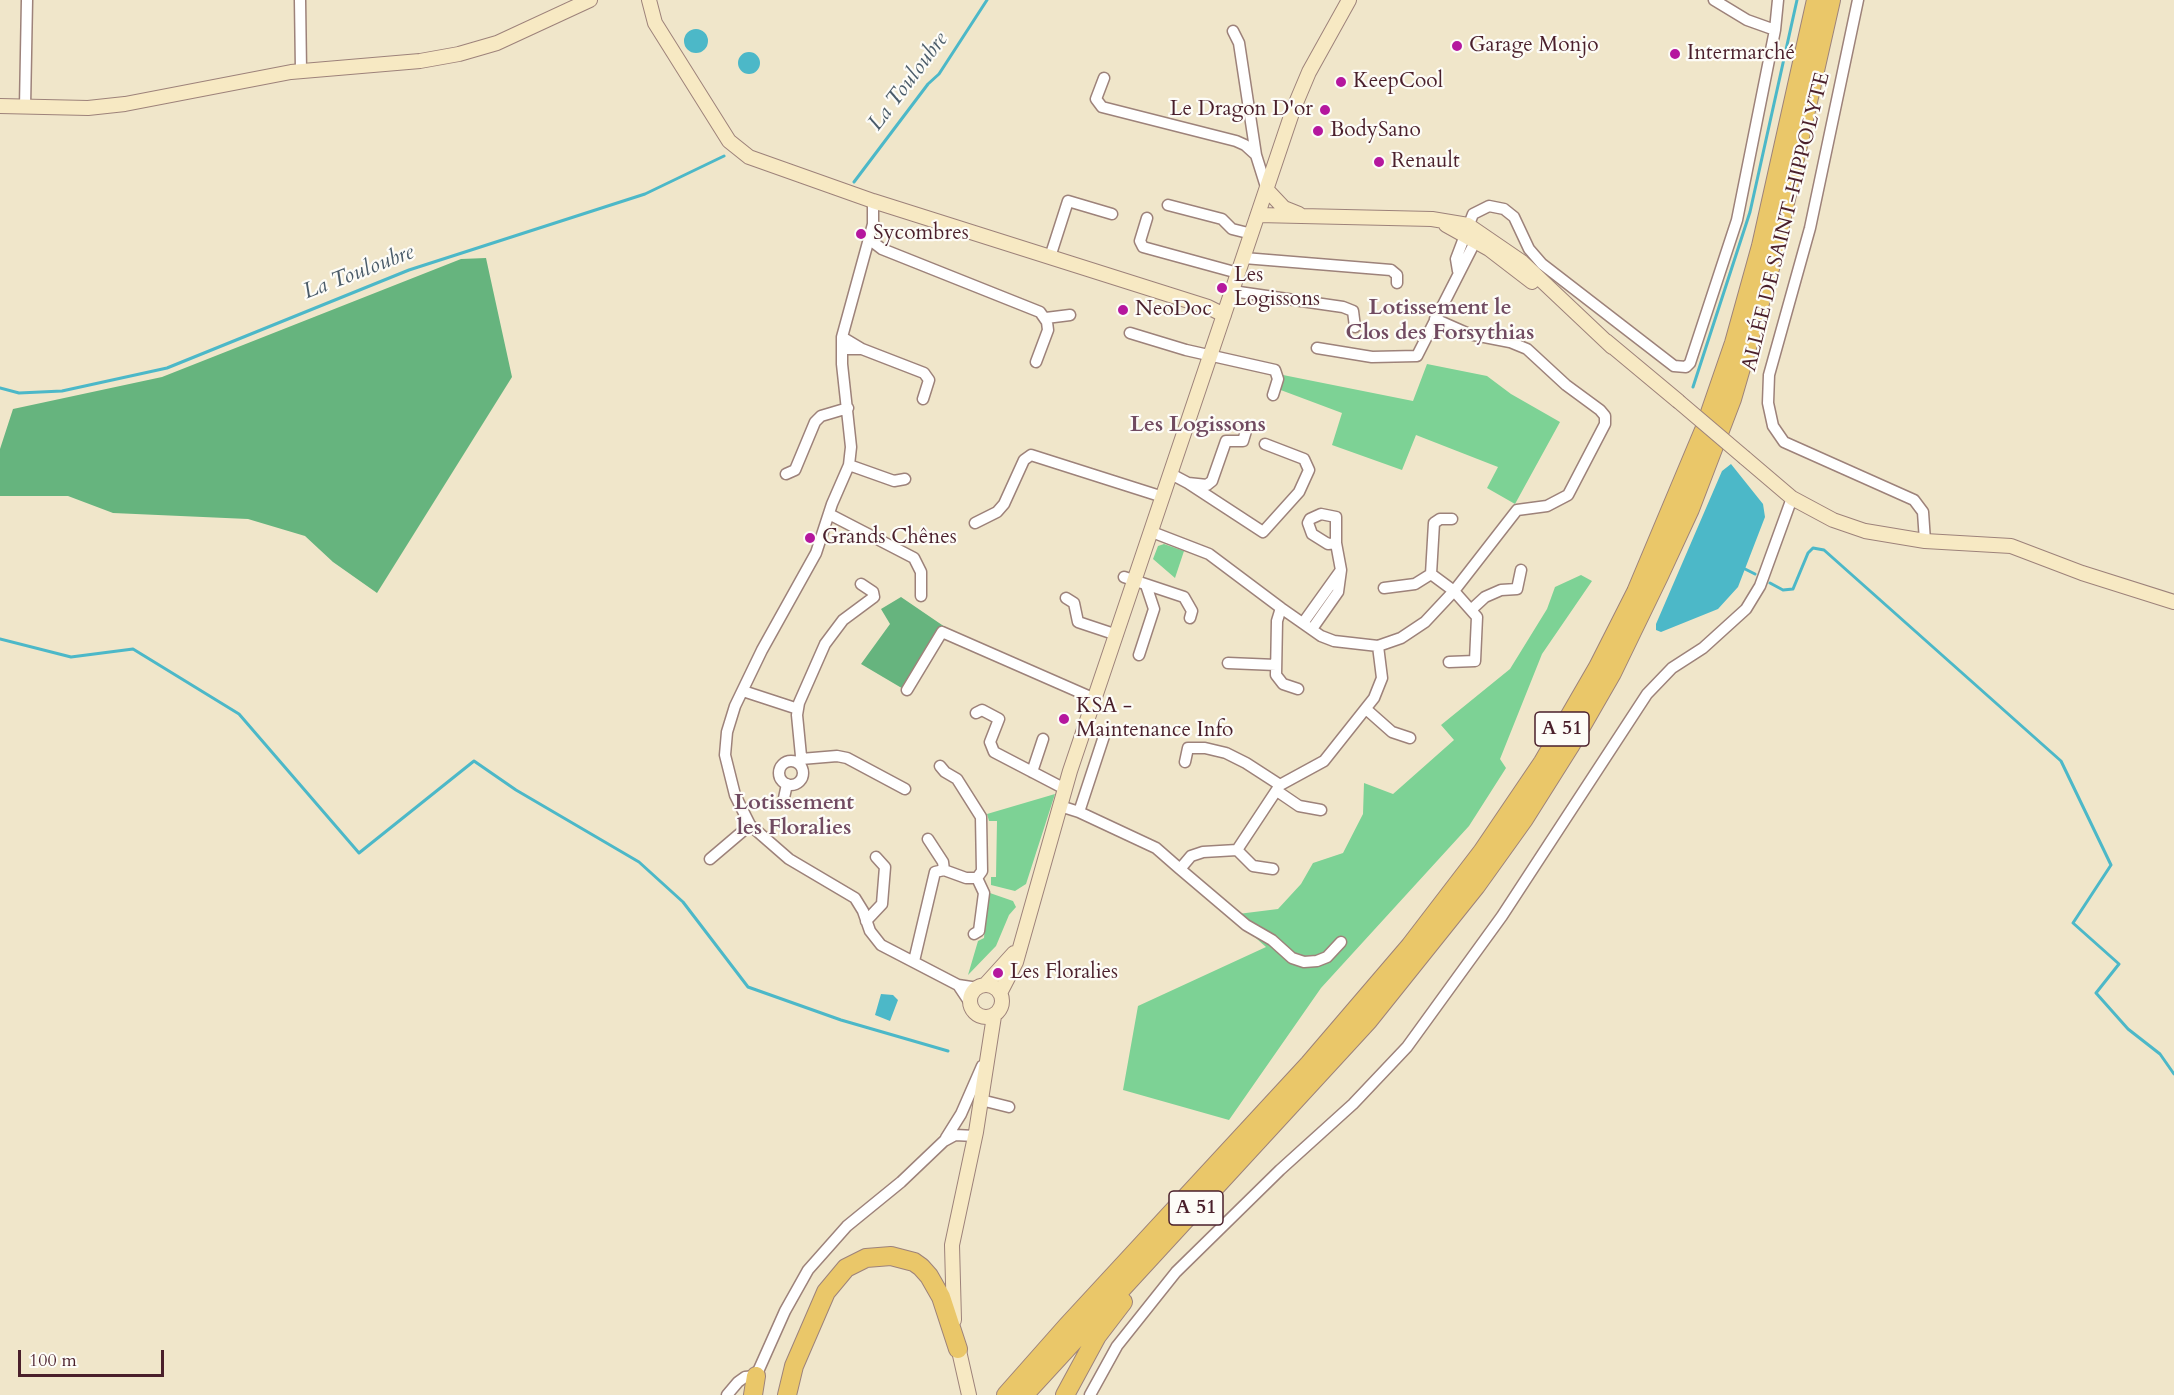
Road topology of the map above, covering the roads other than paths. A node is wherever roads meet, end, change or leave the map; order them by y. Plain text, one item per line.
1 (27, 0) edge
2 (300, 0) edge
3 (590, 0) edge
4 (638, 0) edge
5 (649, 0) edge
6 (1349, 0) edge
7 (1714, 0) edge
8 (1778, 0) edge
9 (1816, 0) edge
10 (1831, 0) edge
11 (1858, 0) edge
12 (655, 23) junction
13 (1775, 30) junction
14 (1233, 31) dead end
15 (301, 70) junction
16 (1104, 78) dead end
17 (0, 106) edge
18 (25, 107) junction
19 (1256, 155) junction
20 (1267, 190) junction
21 (873, 201) junction
22 (887, 205) junction
23 (1168, 205) dead end
24 (1112, 214) dead end
25 (1258, 215) junction
26 (1307, 216) junction
27 (1147, 218) dead end
28 (873, 224) junction
29 (1472, 233) junction
30 (1252, 234) junction
31 (869, 239) junction
32 (882, 249) junction
33 (865, 252) junction
34 (1050, 257) junction
35 (1244, 258) junction
36 (1238, 273) junction
37 (1397, 283) dead end
38 (1232, 291) junction
39 (1070, 315) dead end
40 (1224, 315) junction
41 (1046, 318) junction
42 (1435, 319) junction
43 (1355, 327) dead end
44 (1130, 333) dead end
45 (842, 337) junction
46 (1612, 347) junction
47 (1317, 348) dead end
48 (842, 349) junction
49 (862, 349) junction
50 (1212, 354) junction
51 (1036, 362) dead end
52 (1273, 395) dead end
53 (923, 399) dead end
54 (848, 408) junction
55 (1246, 431) dead end
56 (1265, 444) dead end
57 (849, 465) junction
58 (786, 474) dead end
59 (1171, 474) junction
60 (905, 479) dead end
61 (1188, 483) junction
62 (1163, 496) junction
63 (1792, 498) junction
64 (830, 514) junction
65 (1452, 519) dead end
66 (975, 523) dead end
67 (1152, 532) junction
68 (1925, 541) junction
69 (1336, 543) dead end
70 (1521, 570) dead end
71 (1431, 574) junction
72 (1135, 581) junction
73 (861, 584) dead end
74 (1383, 588) dead end
75 (1454, 591) junction
76 (921, 596) dead end
77 (1066, 598) dead end
78 (2174, 602) edge
79 (1281, 608) junction
80 (1472, 609) junction
81 (1190, 618) dead end
82 (1307, 626) junction
83 (1117, 635) junction
84 (1378, 646) junction
85 (1139, 655) dead end
86 (1449, 662) dead end
87 (1228, 663) dead end
88 (1276, 665) junction
89 (1298, 689) dead end
90 (907, 690) dead end
91 (743, 691) junction
92 (1095, 699) junction
93 (798, 709) junction
94 (1366, 710) junction
95 (976, 713) dead end
96 (1105, 733) dead end
97 (1410, 738) dead end
98 (1043, 739) dead end
99 (800, 762) junction
100 (1185, 762) dead end
101 (940, 766) dead end
102 (1032, 772) junction
103 (787, 784) junction
104 (1278, 788) junction
105 (905, 789) dead end
106 (1065, 789) junction
107 (786, 803) dead end
108 (1060, 806) junction
109 (1321, 810) dead end
110 (1079, 812) junction
111 (750, 825) junction
112 (928, 839) dead end
113 (1237, 850) junction
114 (876, 856) dead end
115 (710, 859) dead end
116 (1180, 869) junction
117 (1273, 869) dead end
118 (944, 870) junction
119 (977, 878) junction
120 (866, 921) junction
121 (974, 933) dead end
122 (1341, 942) dead end
123 (1019, 947) junction
124 (914, 961) junction
125 (958, 985) junction
126 (981, 986) junction
127 (1000, 993) junction
128 (970, 1003) junction
129 (989, 1016) junction
130 (1368, 1021) junction
131 (990, 1041) junction
132 (981, 1100) junction
133 (1009, 1107) dead end
134 (975, 1134) junction
135 (944, 1141) junction
136 (1066, 1326) junction
137 (958, 1349) junction
138 (756, 1376) junction
139 (969, 1394) edge
140 (728, 1395) edge
141 (753, 1395) edge
142 (787, 1395) edge
143 (995, 1395) edge
144 (1006, 1395) edge
145 (1024, 1395) edge
146 (1065, 1395) edge
147 (1090, 1395) edge

1 - 18 street
2 - 15 street
3 - 15 main road
4 - 12 main road
5 - 12 main road
6 - 20 main road
7 - 13 street
8 - 13 street
9 - 136 highway, A 51
10 - 130 highway, A 51
11 - 68 street, ALLÉE DE SAINT-HIPPOLYTE
12 - 21 main road
13 - 29 street
14 - 19 street
15 - 18 main road
16 - 19 street
17 - 18 main road
19 - 20 street
20 - 25 main road
20 - 26 main road
21 - 22 main road
21 - 28 street
22 - 28 street
22 - 34 main road
23 - 30 street
24 - 34 street
25 - 26 main road
25 - 30 main road
26 - 29 main road
27 - 36 street
28 - 31 street
29 - 42 street
29 - 46 main road
29 - 46 main road
30 - 35 main road
31 - 32 street
31 - 33 street
32 - 33 street
32 - 41 street
33 - 45 street
34 - 40 main road
35 - 36 main road
35 - 37 street
36 - 38 main road
38 - 40 main road
38 - 43 street
39 - 41 street
40 - 50 main road
41 - 51 street
42 - 47 street
42 - 75 street
44 - 50 street
45 - 48 street
45 - 49 street
46 - 63 main road, bridge
48 - 49 street
48 - 54 street
49 - 53 street
50 - 52 street
50 - 59 main road
54 - 57 street
54 - 58 street
55 - 61 street
56 - 61 street
57 - 60 street
57 - 64 street
59 - 61 street
59 - 62 main road
62 - 66 street
62 - 67 main road
63 - 68 main road
63 - 147 street
64 - 76 street
64 - 91 street
65 - 71 street
67 - 72 main road
67 - 79 street
68 - 78 main road
69 - 82 street
70 - 80 street
71 - 74 street
71 - 75 street
72 - 81 street
72 - 83 main road
72 - 85 street
73 - 93 street
75 - 80 street
75 - 84 street
77 - 83 street
79 - 82 street
79 - 88 street
80 - 86 street
82 - 84 street
83 - 92 main road
84 - 94 street
87 - 88 street
88 - 89 street
90 - 92 street
91 - 93 street
91 - 111 street
92 - 106 main road
93 - 99 street
94 - 97 street
94 - 104 street
95 - 102 street
96 - 110 street
98 - 102 street
99 - 103 street
99 - 103 street
99 - 105 street
100 - 104 street
101 - 119 street
102 - 106 street
103 - 107 street
104 - 109 street
104 - 113 street
106 - 108 main road
108 - 110 street
108 - 123 main road
110 - 116 street
111 - 115 street
111 - 120 street
112 - 118 street
113 - 116 street
113 - 117 street
114 - 120 street
116 - 122 street
118 - 119 street
118 - 124 street
119 - 121 street
120 - 124 street
123 - 126 main road
123 - 127 main road
124 - 125 street
125 - 126 street
125 - 128 street
126 - 127 main road
126 - 128 main road
127 - 129 main road
128 - 129 main road
129 - 131 main road
130 - 145 highway, A 51
130 - 146 highway
131 - 132 main road
131 - 135 street
132 - 133 street
132 - 134 main road
134 - 135 street
134 - 137 main road
135 - 138 street
136 - 143 highway
136 - 144 highway, A 51
137 - 139 main road
137 - 142 highway
138 - 140 street
138 - 141 highway

